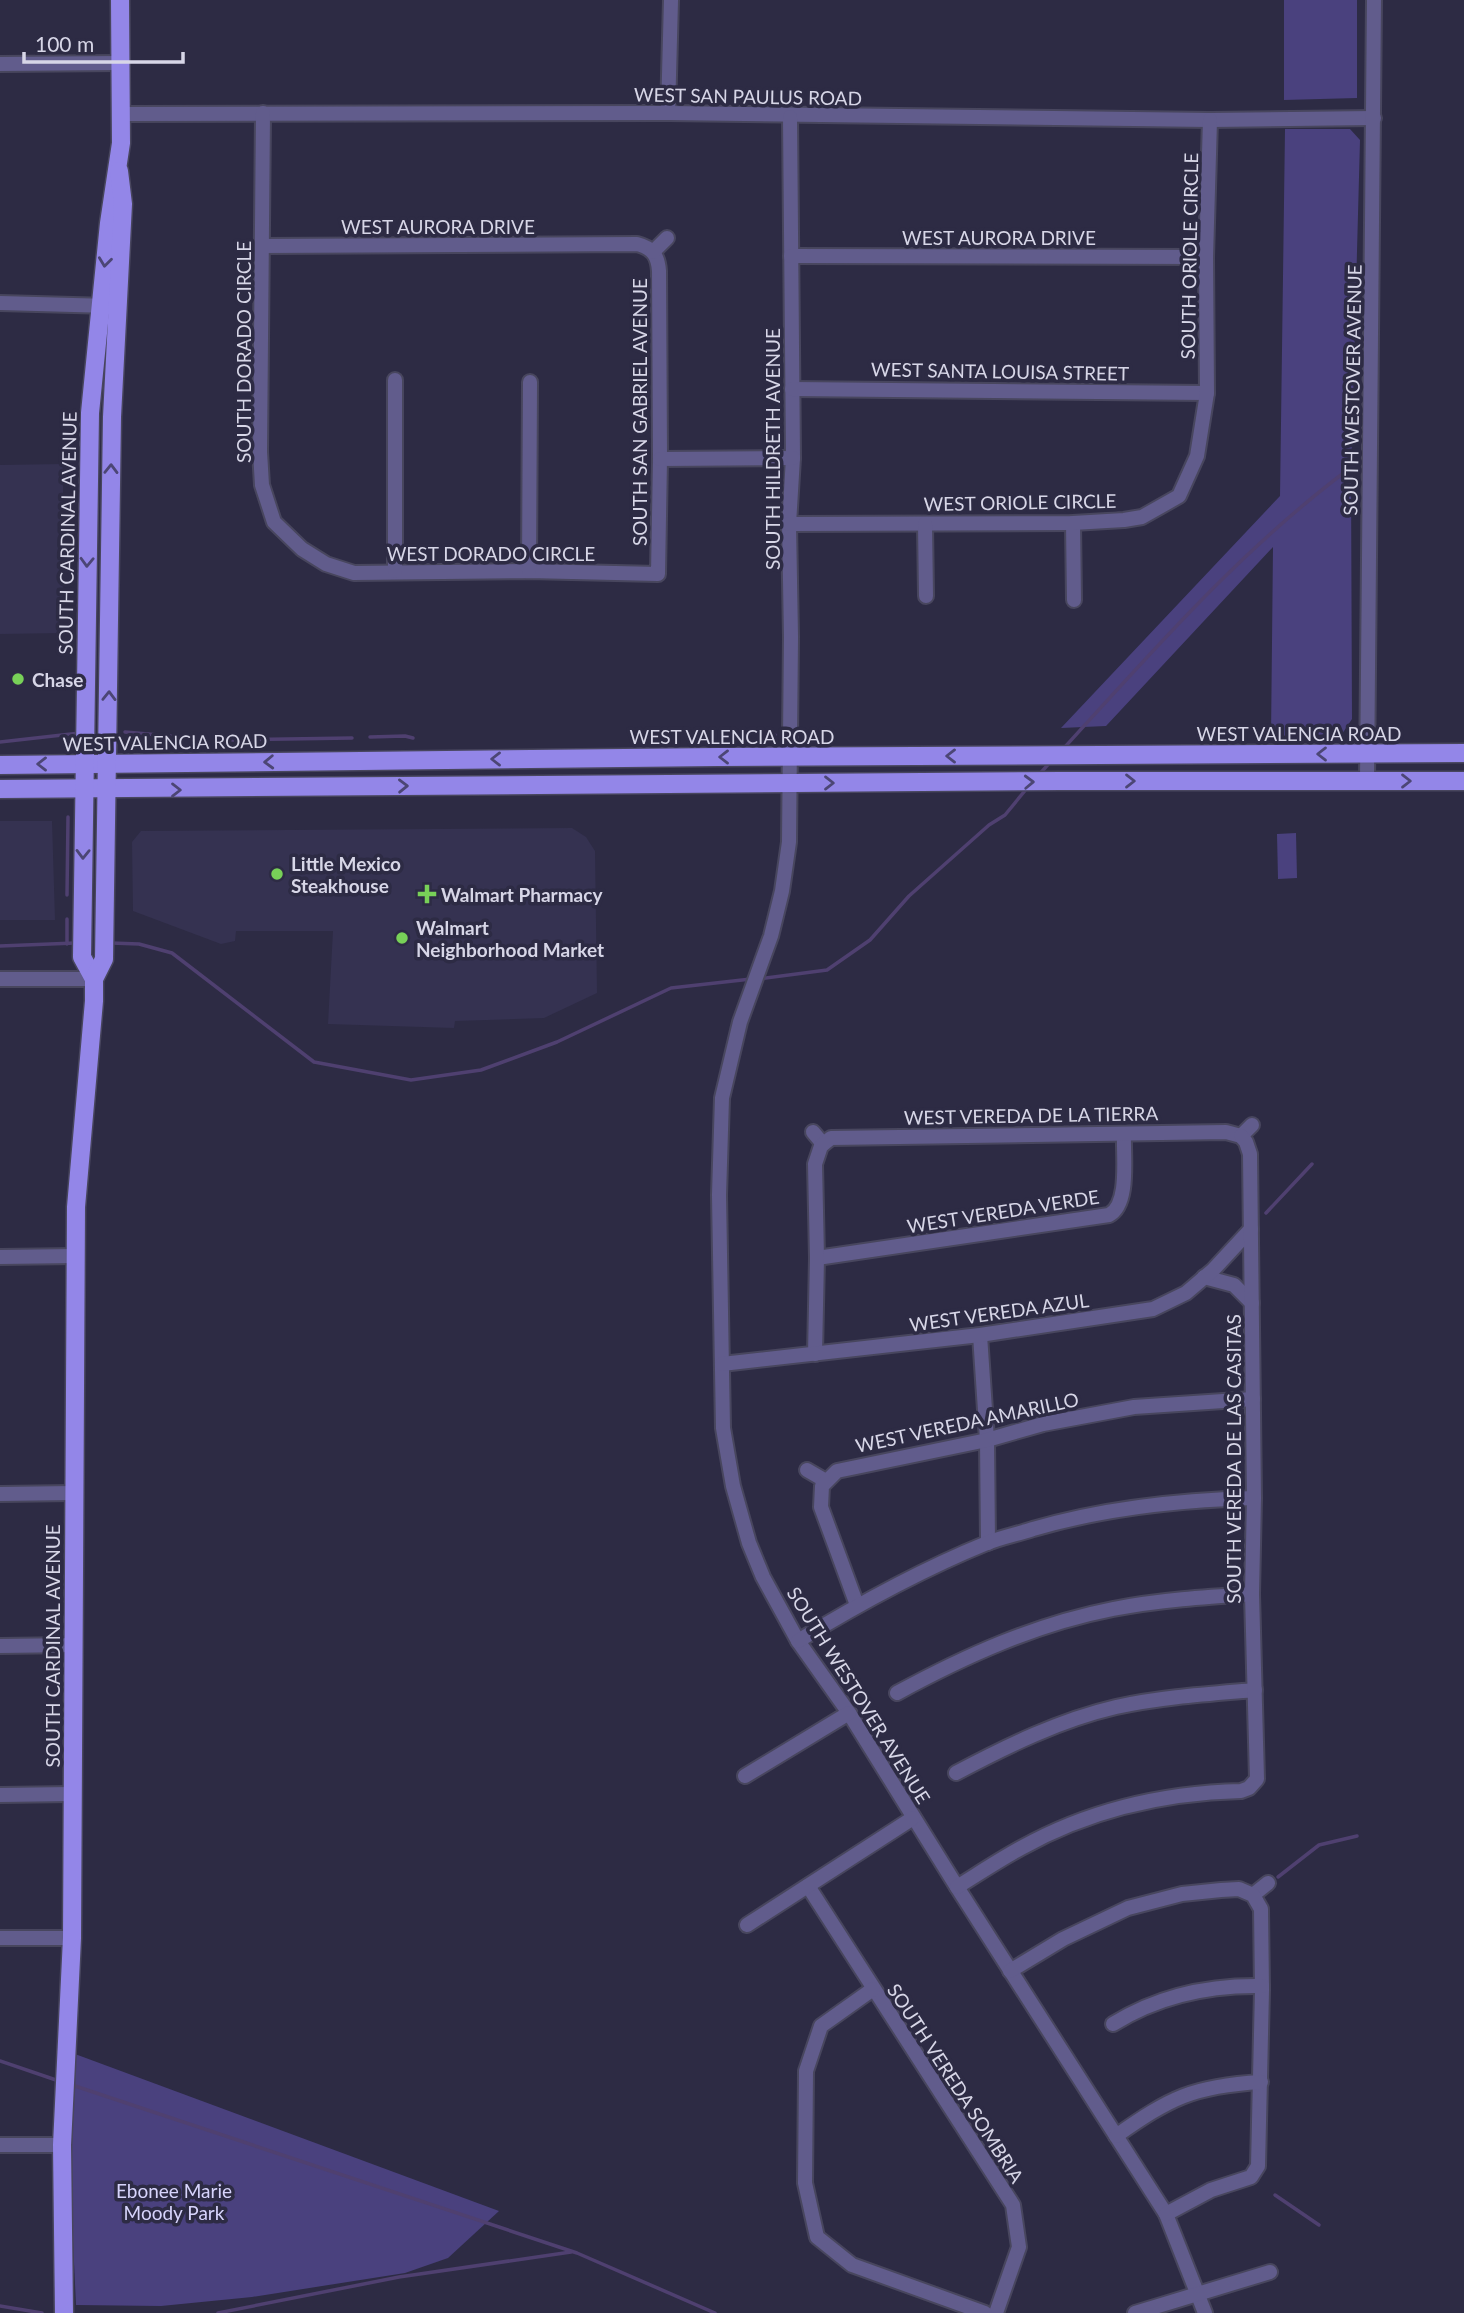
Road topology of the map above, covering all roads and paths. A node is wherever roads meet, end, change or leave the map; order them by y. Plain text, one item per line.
1 (120, 0) edge
2 (671, 0) edge
3 (1374, 0) edge
4 (120, 63) junction
5 (0, 64) edge
6 (263, 113) junction
7 (668, 113) junction
8 (121, 114) junction
9 (790, 117) junction
10 (1374, 118) junction
11 (1210, 120) junction
12 (118, 171) junction
13 (667, 238) dead end
14 (262, 246) junction
15 (653, 252) junction
16 (791, 256) junction
17 (1206, 257) junction
18 (0, 303) edge
19 (100, 306) junction
20 (118, 306) junction
21 (395, 380) dead end
22 (530, 382) dead end
23 (792, 389) junction
24 (1207, 393) junction
25 (793, 458) junction
26 (660, 459) junction
27 (1073, 523) junction
28 (789, 524) junction
29 (925, 524) junction
30 (326, 564) joint
31 (395, 571) junction
32 (529, 571) junction
33 (658, 574) joint
34 (926, 596) dead end
35 (1074, 600) dead end
36 (1464, 753) edge
37 (1368, 754) junction
38 (789, 757) junction
39 (442, 759) junction
40 (84, 764) junction
41 (108, 764) junction
42 (0, 765) edge
43 (1367, 781) junction
44 (1464, 781) edge
45 (789, 783) junction
46 (439, 786) junction
47 (0, 789) edge
48 (84, 789) junction
49 (107, 790) junction
50 (0, 979) edge
51 (94, 979) junction
52 (1252, 1125) dead end
53 (813, 1132) dead end
54 (1124, 1134) junction
55 (1241, 1136) junction
56 (823, 1144) junction
57 (1251, 1229) junction
58 (76, 1256) junction
59 (0, 1257) edge
60 (817, 1258) junction
61 (1204, 1277) junction
62 (1252, 1303) junction
63 (980, 1335) junction
64 (814, 1354) junction
65 (722, 1364) junction
66 (1253, 1399) junction
67 (987, 1440) junction
68 (807, 1470) dead end
69 (826, 1481) junction
70 (73, 1493) junction
71 (0, 1494) edge
72 (1254, 1499) junction
73 (988, 1542) junction
74 (1252, 1594) junction
75 (857, 1605) junction
76 (798, 1641) junction
77 (73, 1645) junction
78 (0, 1646) edge
79 (1255, 1690) junction
80 (897, 1693) dead end
81 (849, 1713) junction
82 (957, 1773) dead end
83 (745, 1776) dead end
84 (72, 1794) junction
85 (0, 1795) edge
86 (914, 1818) junction
87 (1268, 1883) dead end
88 (808, 1886) junction
89 (957, 1887) junction
90 (1254, 1895) junction
91 (747, 1925) dead end
92 (0, 1938) edge
93 (72, 1938) junction
94 (1010, 1971) junction
95 (1262, 1986) junction
96 (873, 1989) junction
97 (1113, 2024) dead end
98 (1261, 2082) junction
99 (1116, 2136) junction
100 (0, 2145) edge
101 (62, 2145) junction
102 (1166, 2214) junction
103 (1270, 2272) dead end
104 (1198, 2294) junction
105 (64, 2310) edge
106 (985, 2313) edge
107 (996, 2313) edge
108 (1135, 2313) edge
109 (1205, 2313) edge

1 - 4 main road, SOUTH CARDINAL AVENUE
2 - 7 street
3 - 10 street, SOUTH WESTOVER AVENUE
4 - 5 street
4 - 8 main road, SOUTH CARDINAL AVENUE
6 - 7 street, WEST SAN PAULUS ROAD
6 - 8 street, WEST SAN PAULUS ROAD
6 - 14 street, SOUTH DORADO CIRCLE
7 - 9 street, WEST SAN PAULUS ROAD
8 - 12 main road, SOUTH CARDINAL AVENUE
9 - 11 street, WEST SAN PAULUS ROAD
9 - 16 street, SOUTH HILDRETH AVENUE
10 - 11 street, WEST SAN PAULUS ROAD
10 - 37 street, SOUTH WESTOVER AVENUE
11 - 17 street, SOUTH ORIOLE CIRCLE
12 -> 19 main road, SOUTH CARDINAL AVENUE
12 - 20 main road, SOUTH CARDINAL AVENUE
13 - 15 street
14 - 15 street, WEST AURORA DRIVE
14 - 30 street, SOUTH DORADO CIRCLE
15 - 26 street, SOUTH SAN GABRIEL AVENUE
16 - 17 street, WEST AURORA DRIVE
16 - 23 street, SOUTH HILDRETH AVENUE
17 - 24 street, SOUTH ORIOLE CIRCLE
18 - 19 street
19 - 20 street
19 -> 40 main road, SOUTH CARDINAL AVENUE
41 -> 20 main road, SOUTH CARDINAL AVENUE
21 - 31 street
22 - 32 street
23 - 24 street, WEST SANTA LOUISA STREET
23 - 25 street, SOUTH HILDRETH AVENUE
24 - 27 street, WEST ORIOLE CIRCLE
25 - 26 street
25 - 28 street, SOUTH HILDRETH AVENUE
26 - 33 street, SOUTH SAN GABRIEL AVENUE
27 - 29 street, WEST ORIOLE CIRCLE
27 - 35 street
28 - 29 street, WEST ORIOLE CIRCLE
28 - 38 street, SOUTH HILDRETH AVENUE
29 - 34 street
30 - 31 street, WEST DORADO CIRCLE
31 - 32 street, WEST DORADO CIRCLE
32 - 33 street, WEST DORADO CIRCLE
36 - 37 main road, WEST VALENCIA ROAD
37 -> 38 main road, WEST VALENCIA ROAD
37 - 43 street, SOUTH WESTOVER AVENUE
38 -> 39 main road, WEST VALENCIA ROAD
38 - 45 street, SOUTH HILDRETH AVENUE
39 -> 41 main road, WEST VALENCIA ROAD
39 - 46 main road
40 - 41 main road, WEST VALENCIA ROAD
40 -> 42 main road, WEST VALENCIA ROAD
40 - 48 main road, SOUTH CARDINAL AVENUE
41 - 49 main road, SOUTH CARDINAL AVENUE
43 -> 44 main road
45 -> 43 main road
45 - 46 main road
45 - 65 street, SOUTH WESTOVER AVENUE
49 -> 46 main road
47 - 48 main road
48 - 49 main road
48 -> 51 main road, SOUTH CARDINAL AVENUE
49 - 51 main road, SOUTH CARDINAL AVENUE
50 - 51 street
51 - 58 main road, SOUTH CARDINAL AVENUE
52 - 55 street
53 - 56 street
54 - 55 street, WEST VEREDA DE LA TIERRA
54 - 56 street, WEST VEREDA DE LA TIERRA
54 - 60 street, WEST VEREDA VERDE
55 - 57 street, SOUTH VEREDA DE LAS CASITAS
56 - 60 street
57 - 61 street, WEST VEREDA AZUL
57 - 62 street, SOUTH VEREDA DE LAS CASITAS
58 - 59 street
58 - 70 main road, SOUTH CARDINAL AVENUE
60 - 64 street
61 - 62 street
61 - 63 street, WEST VEREDA AZUL
62 - 66 street, SOUTH VEREDA DE LAS CASITAS
63 - 64 street, WEST VEREDA AZUL
63 - 67 street
64 - 65 street, WEST VEREDA AZUL
65 - 76 street, SOUTH WESTOVER AVENUE
66 - 67 street, WEST VEREDA AMARILLO
66 - 72 street, SOUTH VEREDA DE LAS CASITAS
67 - 69 street, WEST VEREDA AMARILLO
67 - 73 street
68 - 69 street
69 - 75 street
70 - 71 street
70 - 77 main road, SOUTH CARDINAL AVENUE
72 - 73 street
72 - 74 street, SOUTH VEREDA DE LAS CASITAS
73 - 75 street
74 - 79 street, SOUTH VEREDA DE LAS CASITAS
74 - 80 street
75 - 76 street
76 - 81 street, SOUTH WESTOVER AVENUE
77 - 78 street
77 - 84 main road, SOUTH CARDINAL AVENUE
79 - 82 street
79 - 89 street, SOUTH VEREDA DE LAS CASITAS
81 - 83 street
81 - 86 street, SOUTH WESTOVER AVENUE
84 - 85 street
84 - 93 main road, SOUTH CARDINAL AVENUE
86 - 88 street
86 - 89 street, SOUTH WESTOVER AVENUE
87 - 90 street
88 - 91 street
88 - 96 street, SOUTH VEREDA SOMBRIA
89 - 94 street, SOUTH WESTOVER AVENUE
90 - 94 street
90 - 95 street
92 - 93 street
93 - 101 main road, SOUTH CARDINAL AVENUE
94 - 99 street, SOUTH WESTOVER AVENUE
95 - 97 street
95 - 98 street
96 - 106 street
96 - 107 street, SOUTH VEREDA SOMBRIA
98 - 99 street
98 - 102 street
99 - 102 street, SOUTH WESTOVER AVENUE
100 - 101 street
101 - 105 main road, SOUTH CARDINAL AVENUE
102 - 104 street, SOUTH WESTOVER AVENUE
103 - 104 street
104 - 108 street
104 - 109 street, SOUTH WESTOVER AVENUE

